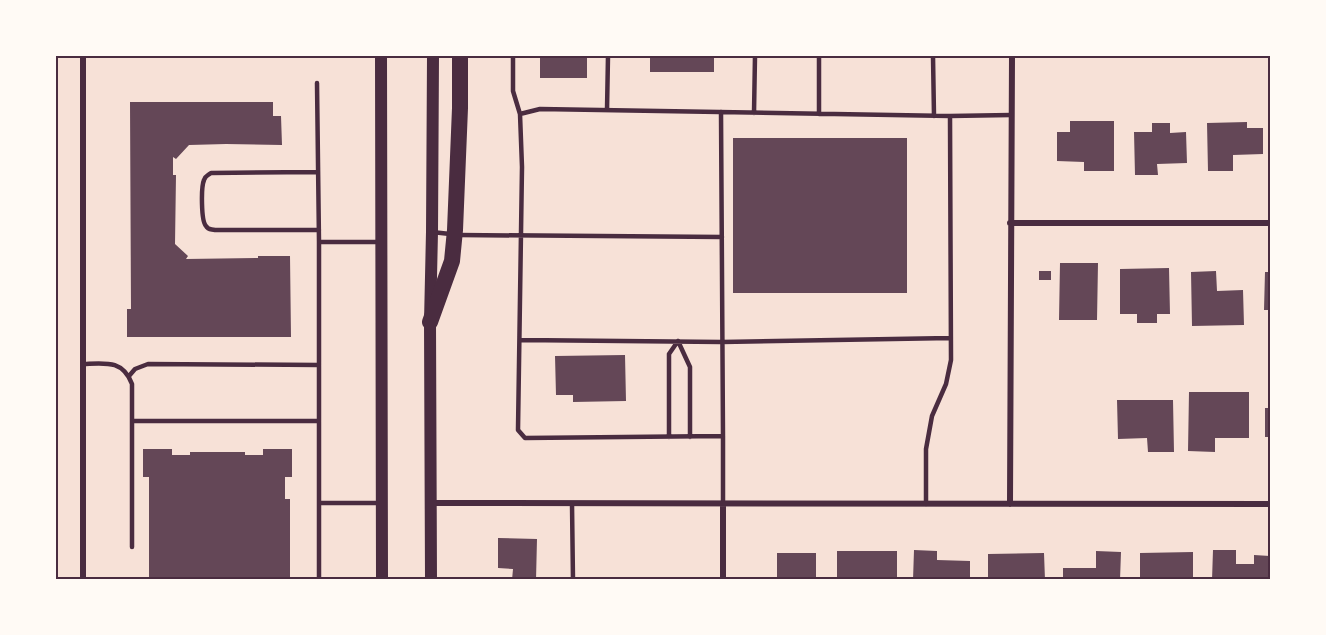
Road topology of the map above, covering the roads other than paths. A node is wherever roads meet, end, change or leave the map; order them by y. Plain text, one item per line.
1 (83, 56) edge
2 (381, 56) edge
3 (433, 56) edge
4 (460, 56) edge
5 (513, 56) edge
6 (608, 56) edge
7 (755, 56) edge
8 (819, 56) edge
9 (933, 56) edge
10 (1011, 56) edge
11 (317, 83) dead end
12 (607, 110) junction
13 (721, 112) junction
14 (754, 113) junction
15 (520, 114) junction
16 (819, 114) junction
17 (1011, 115) junction
18 (934, 116) junction
19 (950, 116) junction
20 (318, 172) junction
21 (1010, 223) junction
22 (1270, 223) edge
23 (319, 230) junction
24 (432, 232) junction
25 (454, 235) junction
26 (521, 236) junction
27 (722, 237) junction
28 (319, 242) junction
29 (382, 242) junction
30 (430, 322) junction
31 (951, 338) junction
32 (520, 340) junction
33 (678, 341) junction
34 (722, 342) junction
35 (84, 364) junction
36 (319, 365) junction
37 (129, 376) junction
38 (133, 421) junction
39 (319, 421) junction
40 (723, 436) junction
41 (669, 437) junction
42 (690, 437) junction
43 (319, 503) junction
44 (382, 503) junction
45 (431, 503) junction
46 (723, 503) junction
47 (572, 504) junction
48 (926, 504) junction
49 (1010, 504) junction
50 (1270, 504) edge
51 (132, 547) dead end
52 (83, 579) edge
53 (319, 579) edge
54 (382, 579) edge
55 (431, 579) edge
56 (573, 579) edge
57 (723, 579) edge

1 - 35 street
2 - 29 main road
3 - 24 main road
4 - 25 highway
5 - 15 lane
6 - 12 lane
7 - 14 lane
8 - 16 lane
9 - 18 lane
10 - 17 street
11 - 20 lane
12 - 13 lane
12 - 15 lane
13 - 14 lane
13 - 27 lane
14 - 16 lane
15 - 26 lane
16 - 18 lane
17 - 19 lane
17 - 21 street
18 - 19 lane
19 - 31 lane
20 - 23 lane
20 - 23 lane
21 - 22 street
21 - 49 street
23 - 28 lane
24 - 25 lane
24 - 30 main road
25 - 26 lane
25 - 30 highway
26 - 27 lane
26 - 32 lane
27 - 34 lane
28 - 29 lane
28 - 36 lane
29 - 44 main road
30 - 45 main road
31 - 34 lane
31 - 48 lane
32 - 33 lane
32 - 41 lane
33 - 34 lane
33 - 41 lane
33 - 42 lane
34 - 40 lane
35 - 37 lane
35 - 52 street
36 - 37 lane
36 - 39 lane
37 - 38 lane
38 - 39 lane
38 - 51 lane
39 - 43 lane
40 - 42 lane
40 - 46 lane
41 - 42 lane
43 - 44 lane
43 - 53 lane
44 - 54 main road
45 - 47 street
45 - 55 main road
46 - 47 street
46 - 48 street
46 - 57 street
47 - 56 lane
48 - 49 street
49 - 50 street

